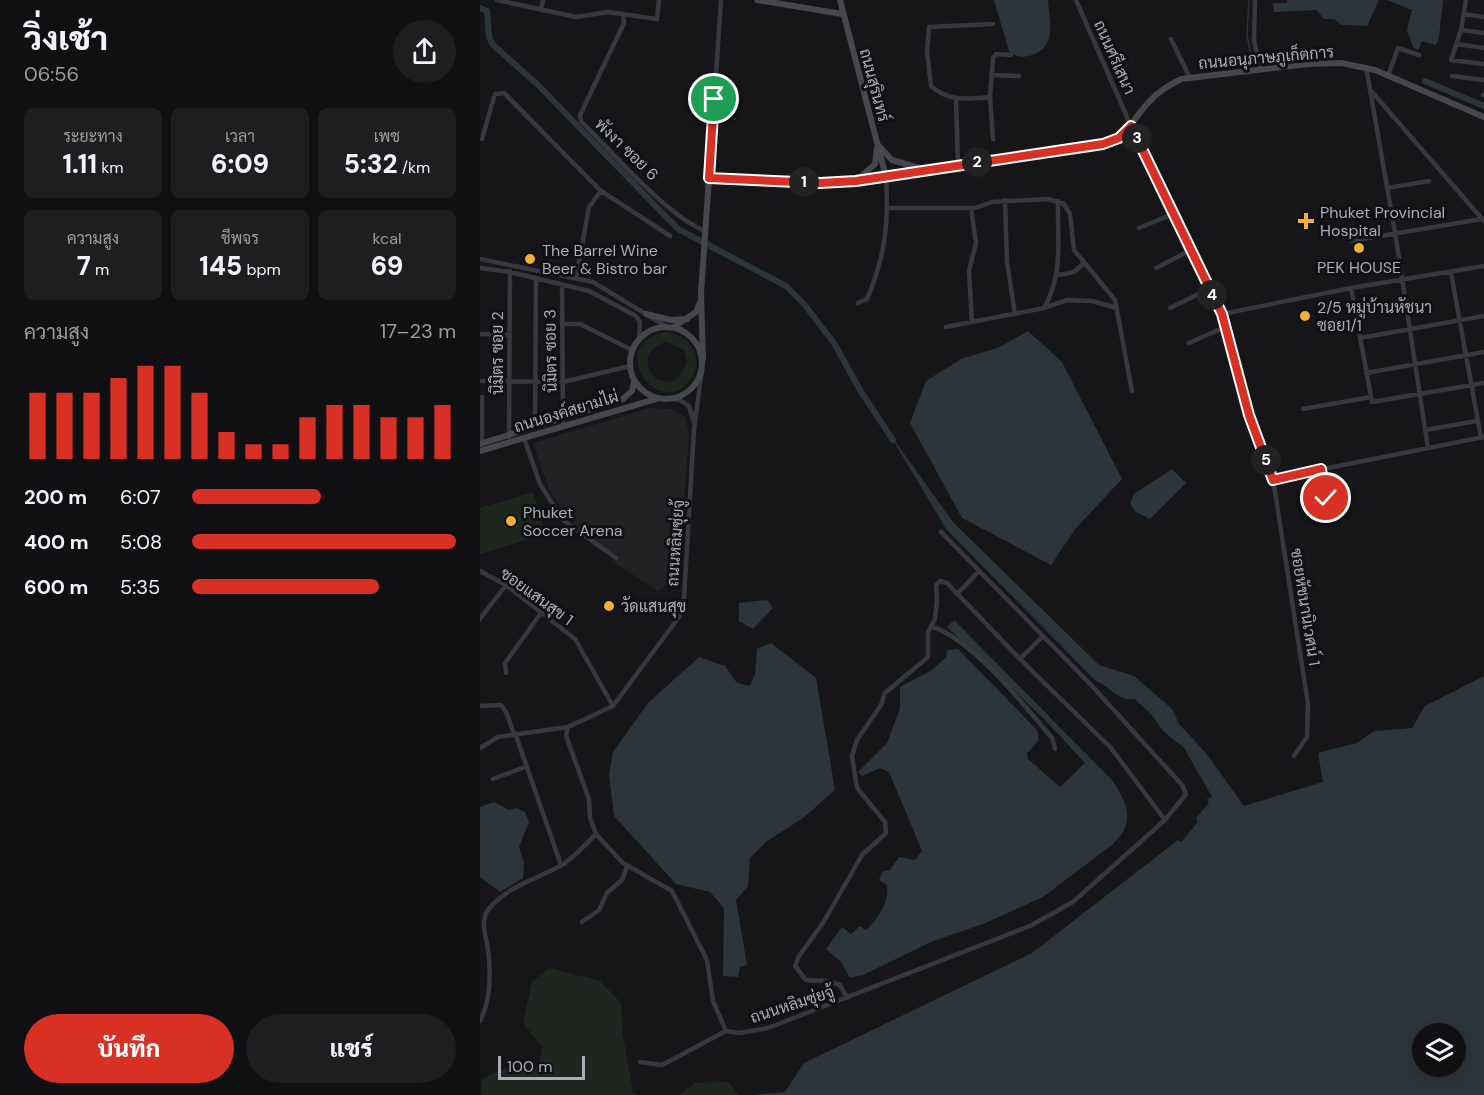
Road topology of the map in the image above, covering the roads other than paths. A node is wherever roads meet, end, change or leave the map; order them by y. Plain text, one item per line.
1 (496, 0) edge
2 (543, 0) edge
3 (659, 0) edge
4 (721, 0) edge
5 (757, 0) edge
6 (840, 0) edge
7 (1076, 0) edge
8 (1256, 0) edge
9 (1466, 0) edge
10 (541, 10) junction
11 (623, 14) junction
12 (842, 14) junction
13 (1464, 14) junction
14 (1484, 17) edge
15 (993, 24) dead end
16 (1461, 30) junction
17 (1484, 33) edge
18 (1171, 39) dead end
19 (1456, 44) junction
20 (1484, 48) edge
21 (1011, 55) dead end
22 (1419, 55) dead end
23 (1484, 64) edge
24 (1366, 67) junction
25 (1260, 69) junction
26 (991, 75) junction
27 (1019, 76) dead end
28 (1388, 76) junction
29 (1452, 76) dead end
30 (1190, 78) junction
31 (1484, 80) edge
32 (1370, 90) junction
33 (990, 97) junction
34 (956, 99) junction
35 (1483, 115) edge
36 (1131, 126) junction
37 (482, 138) dead end
38 (993, 139) dead end
39 (877, 144) junction
40 (958, 165) junction
41 (927, 169) junction
42 (886, 177) junction
43 (709, 178) junction
44 (856, 181) junction
45 (1429, 182) dead end
46 (1387, 188) junction
47 (601, 191) junction
48 (1005, 200) junction
49 (1058, 201) junction
50 (888, 208) junction
51 (971, 208) junction
52 (1173, 214) junction
53 (1483, 220) edge
54 (1140, 228) dead end
55 (1395, 232) junction
56 (705, 233) junction
57 (670, 236) dead end
58 (1351, 241) dead end
59 (1191, 250) junction
60 (480, 259) edge
61 (510, 263) junction
62 (1083, 264) junction
63 (1484, 266) edge
64 (480, 268) edge
65 (1156, 268) dead end
66 (510, 272) junction
67 (1451, 273) junction
68 (1059, 275) junction
69 (536, 278) junction
70 (576, 278) junction
71 (1402, 280) junction
72 (562, 285) junction
73 (1351, 288) junction
74 (1209, 289) junction
75 (701, 293) junction
76 (858, 303) dead end
77 (1044, 308) junction
78 (1117, 308) junction
79 (1170, 308) dead end
80 (646, 314) junction
81 (1015, 314) junction
82 (1222, 314) junction
83 (1484, 316) edge
84 (689, 319) junction
85 (1459, 320) junction
86 (972, 322) junction
87 (562, 324) junction
88 (671, 327) junction
89 (946, 327) dead end
90 (1225, 327) junction
91 (1410, 330) junction
92 (480, 334) edge
93 (508, 335) junction
94 (1360, 338) junction
95 (639, 340) junction
96 (1189, 343) dead end
97 (632, 350) junction
98 (1484, 352) edge
99 (1464, 355) junction
100 (702, 359) junction
101 (1416, 364) junction
102 (630, 366) junction
103 (702, 370) junction
104 (1366, 373) junction
105 (634, 380) junction
106 (480, 381) edge
107 (509, 381) junction
108 (535, 382) junction
109 (563, 382) junction
110 (1484, 383) edge
111 (1470, 386) junction
112 (1132, 390) dead end
113 (1419, 394) junction
114 (482, 397) dead end
115 (660, 398) junction
116 (672, 399) junction
117 (1371, 400) junction
118 (1303, 410) dead end
119 (563, 421) junction
120 (1478, 421) junction
121 (535, 426) junction
122 (694, 429) junction
123 (1425, 430) junction
124 (509, 438) junction
125 (524, 438) junction
126 (1482, 438) edge
127 (481, 443) edge
128 (1428, 448) junction
129 (480, 451) edge
130 (1321, 469) junction
131 (1273, 480) junction
132 (1326, 498) dead end
133 (941, 532) dead end
134 (616, 558) dead end
135 (480, 571) edge
136 (979, 571) junction
137 (506, 585) junction
138 (957, 594) junction
139 (542, 613) junction
140 (480, 619) edge
141 (932, 627) junction
142 (1043, 636) junction
143 (1020, 659) junction
144 (506, 673) dead end
145 (480, 706) edge
146 (613, 706) junction
147 (568, 727) junction
148 (514, 734) junction
149 (480, 748) edge
150 (1055, 749) dead end
151 (1294, 756) dead end
152 (525, 767) junction
153 (494, 779) dead end
154 (1165, 820) junction
155 (596, 834) junction
156 (561, 865) junction
157 (627, 866) junction
158 (582, 922) dead end
159 (481, 925) edge
160 (847, 998) junction
161 (480, 1021) edge
162 (726, 1031) junction
163 (640, 1062) dead end

1 - 10 street
2 - 10 street
3 - 11 street
4 - 43 street
5 - 12 street
6 - 12 street, ถนนสุรินทร์
7 - 36 street, ถนนศรีเสนา
8 - 25 street
9 - 13 street
10 - 11 street
11 - 56 street, พังงา ซอย 6
12 - 39 street, ถนนสุรินทร์
13 - 14 street
13 - 16 street
15 - 34 street
16 - 17 street
16 - 19 street
18 - 30 street
19 - 20 street
19 - 23 street
21 - 26 street
22 - 28 street
24 - 25 street, ถนนอนุภาษภูเก็ตการ
24 - 28 street, ถนนอนุภาษภูเก็ตการ
24 - 32 street
25 - 30 street, ถนนอนุภาษภูเก็ตการ
26 - 27 street
26 - 33 street
28 - 35 street, ถนนอนุภาษภูเก็ตการ
29 - 31 street
30 - 36 street, ถนนอนุภาษภูเก็ตการ
32 - 46 street
32 - 53 street
33 - 34 street
33 - 38 street
34 - 40 street
36 - 40 street
36 - 52 street, ซอยหัชนานิเวศน์ 1
37 - 47 street
39 - 41 street
39 - 42 street, ถนนสุรินทร์
39 - 44 street
40 - 41 street
41 - 42 street
42 - 44 street
42 - 50 street
43 - 44 street
43 - 56 street
45 - 46 street
46 - 55 street
47 - 57 street
47 - 70 street
48 - 49 street
48 - 51 street
48 - 81 street
49 - 62 street
49 - 68 street
50 - 51 street
50 - 76 street
51 - 86 street
52 - 54 street
52 - 59 street, ซอยหัชนานิเวศน์ 1
53 - 55 street
55 - 58 street
55 - 71 street
56 - 75 street
59 - 65 street
59 - 74 street, ซอยหัชนานิเวศน์ 1
60 - 61 street
61 - 66 street, นิมิตร ซอย 2
61 - 70 street
62 - 68 street
62 - 78 street
63 - 67 street
64 - 66 street
66 - 69 street
66 - 93 street, นิมิตร ซอย 2
67 - 71 street
67 - 85 street
68 - 77 street
69 - 72 street
69 - 108 street
70 - 80 street
71 - 73 street
71 - 91 street
72 - 87 street, นิมิตร ซอย 3
72 - 95 street
73 - 82 street
73 - 94 street
74 - 79 street
74 - 82 street, ซอยหัชนานิเวศน์ 1
75 - 84 street
75 - 100 street
77 - 78 street
77 - 81 street
78 - 112 street
80 - 84 street
80 - 88 street
81 - 86 street
82 - 90 street, ซอยหัชนานิเวศน์ 1
83 - 85 street
84 - 88 street
85 - 91 street
85 - 99 street
86 - 89 street
87 - 97 street
87 - 109 street, นิมิตร ซอย 3
88 - 95 street
88 - 100 street
90 - 96 street
90 - 131 street, ซอยหัชนานิเวศน์ 1
91 - 94 street
91 - 101 street
92 - 93 street
93 - 107 street, นิมิตร ซอย 2
94 - 104 street
95 - 97 street
97 - 102 street
98 - 99 street
99 - 101 street
99 - 111 street
100 - 103 street
101 - 104 street
101 - 113 street
102 - 105 street
102 - 109 street
103 - 116 street
103 - 122 street, ถนนหลิมซุ่ยจู้
104 - 117 street
105 - 115 street
105 - 119 street, ถนนองค์สยามไผ่
106 - 107 street
107 - 108 street
107 - 124 street, นิมิตร ซอย 2
108 - 109 street
108 - 121 street
109 - 119 street, นิมิตร ซอย 3
110 - 111 street
111 - 113 street
111 - 120 street
113 - 117 street
113 - 123 street
114 - 127 street
115 - 116 street
115 - 119 street, ถนนองค์สยามไผ่
116 - 122 street, ถนนหลิมซุ่ยจู้
117 - 118 street
119 - 121 street, ถนนองค์สยามไผ่
119 - 125 street, ถนนองค์สยามไผ่
120 - 123 street
120 - 126 street
121 - 124 street, ถนนองค์สยามไผ่
122 - 146 street, ถนนหลิมซุ่ยจู้
123 - 128 street
124 - 125 street, ถนนองค์สยามไผ่
124 - 127 street, ถนนองค์สยามไผ่
124 - 129 street, ถนนองค์สยามไผ่
125 - 134 street
126 - 128 street
128 - 130 street
130 - 131 street
130 - 132 street
131 - 151 street, ซอยหัชนานิเวศน์ 1
133 - 136 street
135 - 137 street, ซอยแสนสุข 1
136 - 138 street
136 - 142 street
137 - 139 street, ซอยแสนสุข 1
137 - 140 street
138 - 141 street
138 - 143 street
139 - 144 street
139 - 146 street, ซอยแสนสุข 1
141 - 150 street
141 - 160 street
142 - 143 street
142 - 154 street, ถนนหลิมซุ่ยจู้
143 - 154 street
145 - 148 street
146 - 147 street, ถนนหลิมซุ่ยจู้
147 - 148 street, ถนนหลิมซุ่ยจู้
147 - 155 street
148 - 149 street, ถนนหลิมซุ่ยจู้
148 - 152 street
152 - 153 street
152 - 156 street
154 - 160 street, ถนนหลิมซุ่ยจู้
155 - 156 street
155 - 157 street
156 - 159 street
157 - 158 street
157 - 162 street
159 - 161 street
160 - 162 street, ถนนหลิมซุ่ยจู้
162 - 163 street

